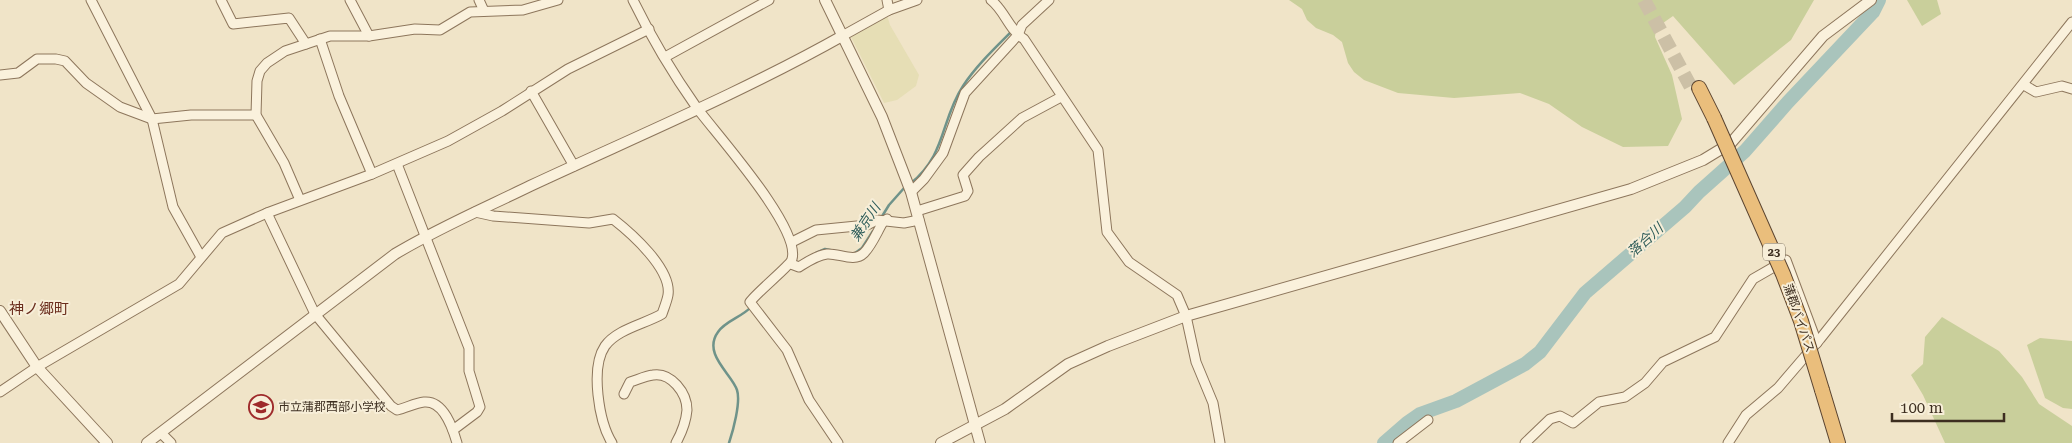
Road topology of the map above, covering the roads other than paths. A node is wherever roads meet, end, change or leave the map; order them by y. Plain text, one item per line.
1 (91, 0) edge
2 (220, 0) edge
3 (350, 0) edge
4 (479, 0) edge
5 (558, 0) edge
6 (634, 0) edge
7 (768, 0) edge
8 (825, 0) edge
9 (887, 0) edge
10 (917, 0) edge
11 (991, 0) edge
12 (1049, 0) edge
13 (1872, 0) edge
14 (889, 10) junction
15 (484, 11) junction
16 (2072, 22) edge
17 (649, 29) junction
18 (1015, 31) junction
19 (844, 35) junction
20 (369, 36) junction
21 (320, 39) junction
22 (306, 44) junction
23 (665, 57) junction
24 (0, 75) edge
25 (2024, 85) junction
26 (2072, 89) edge
27 (1696, 90) tunnel mouth
28 (531, 91) junction
29 (1061, 97) junction
30 (697, 108) junction
31 (256, 115) junction
32 (152, 119) junction
33 (396, 164) junction
34 (574, 166) junction
35 (372, 174) junction
36 (910, 188) junction
37 (300, 200) junction
38 (475, 212) junction
39 (268, 213) junction
40 (918, 216) junction
41 (882, 220) junction
42 (424, 236) junction
43 (792, 242) junction
44 (201, 257) junction
45 (794, 265) junction
46 (0, 311) edge
47 (315, 314) junction
48 (1186, 316) junction
49 (1817, 342) junction
50 (37, 367) junction
51 (1820, 390) junction
52 (0, 392) edge
53 (624, 394) dead end
54 (1428, 420) dead end
55 (974, 423) junction
56 (453, 430) junction
57 (161, 433) junction
58 (107, 443) edge
59 (147, 443) edge
60 (171, 443) edge
61 (457, 443) edge
62 (612, 443) edge
63 (676, 443) edge
64 (838, 443) edge
65 (941, 443) edge
66 (980, 443) edge
67 (1220, 443) edge
68 (1398, 443) edge
69 (1524, 443) edge
70 (1728, 443) edge
71 (1833, 443) edge
72 (1838, 443) edge

1 - 32 street
2 - 22 street
3 - 20 street
4 - 15 street
5 - 15 street
6 - 17 street
7 - 23 street
8 - 19 street
9 - 14 street
10 - 14 street
11 - 18 street
12 - 18 street
13 - 48 street
14 - 19 street
15 - 20 street
16 - 25 street
17 - 23 street
17 - 28 street
18 - 29 street
18 - 36 street
19 - 30 street
19 - 36 street
20 - 21 street
21 - 22 street
21 - 35 street
22 - 31 street
23 - 30 street
24 - 32 street
25 - 26 street
25 - 49 street
27 - 51 highway, 蒲郡バイパス / 23, bridge
28 - 33 street
28 - 34 street
29 - 40 street
29 - 48 street
30 - 34 street
30 - 43 street
31 - 32 street
31 - 37 street
32 - 44 street
33 - 35 street
33 - 42 street
34 - 38 street
35 - 37 street
36 - 40 street
37 - 39 street
38 - 42 street
38 - 62 street
39 - 44 street
39 - 47 street
40 - 41 street
40 - 55 street
41 - 43 street
41 - 45 street
42 - 47 street
42 - 56 street
43 - 45 street
44 - 50 street
45 - 64 street
46 - 50 street
47 - 56 street
47 - 57 street
48 - 55 street
48 - 67 street
49 - 69 street
49 - 70 street
50 - 52 street
50 - 58 street
51 - 71 highway, 蒲郡バイパス / 23
51 - 72 highway, 蒲郡バイパス / 23
53 - 63 street
54 - 68 street
55 - 65 street
55 - 66 street
56 - 61 street
57 - 59 street
57 - 60 street

